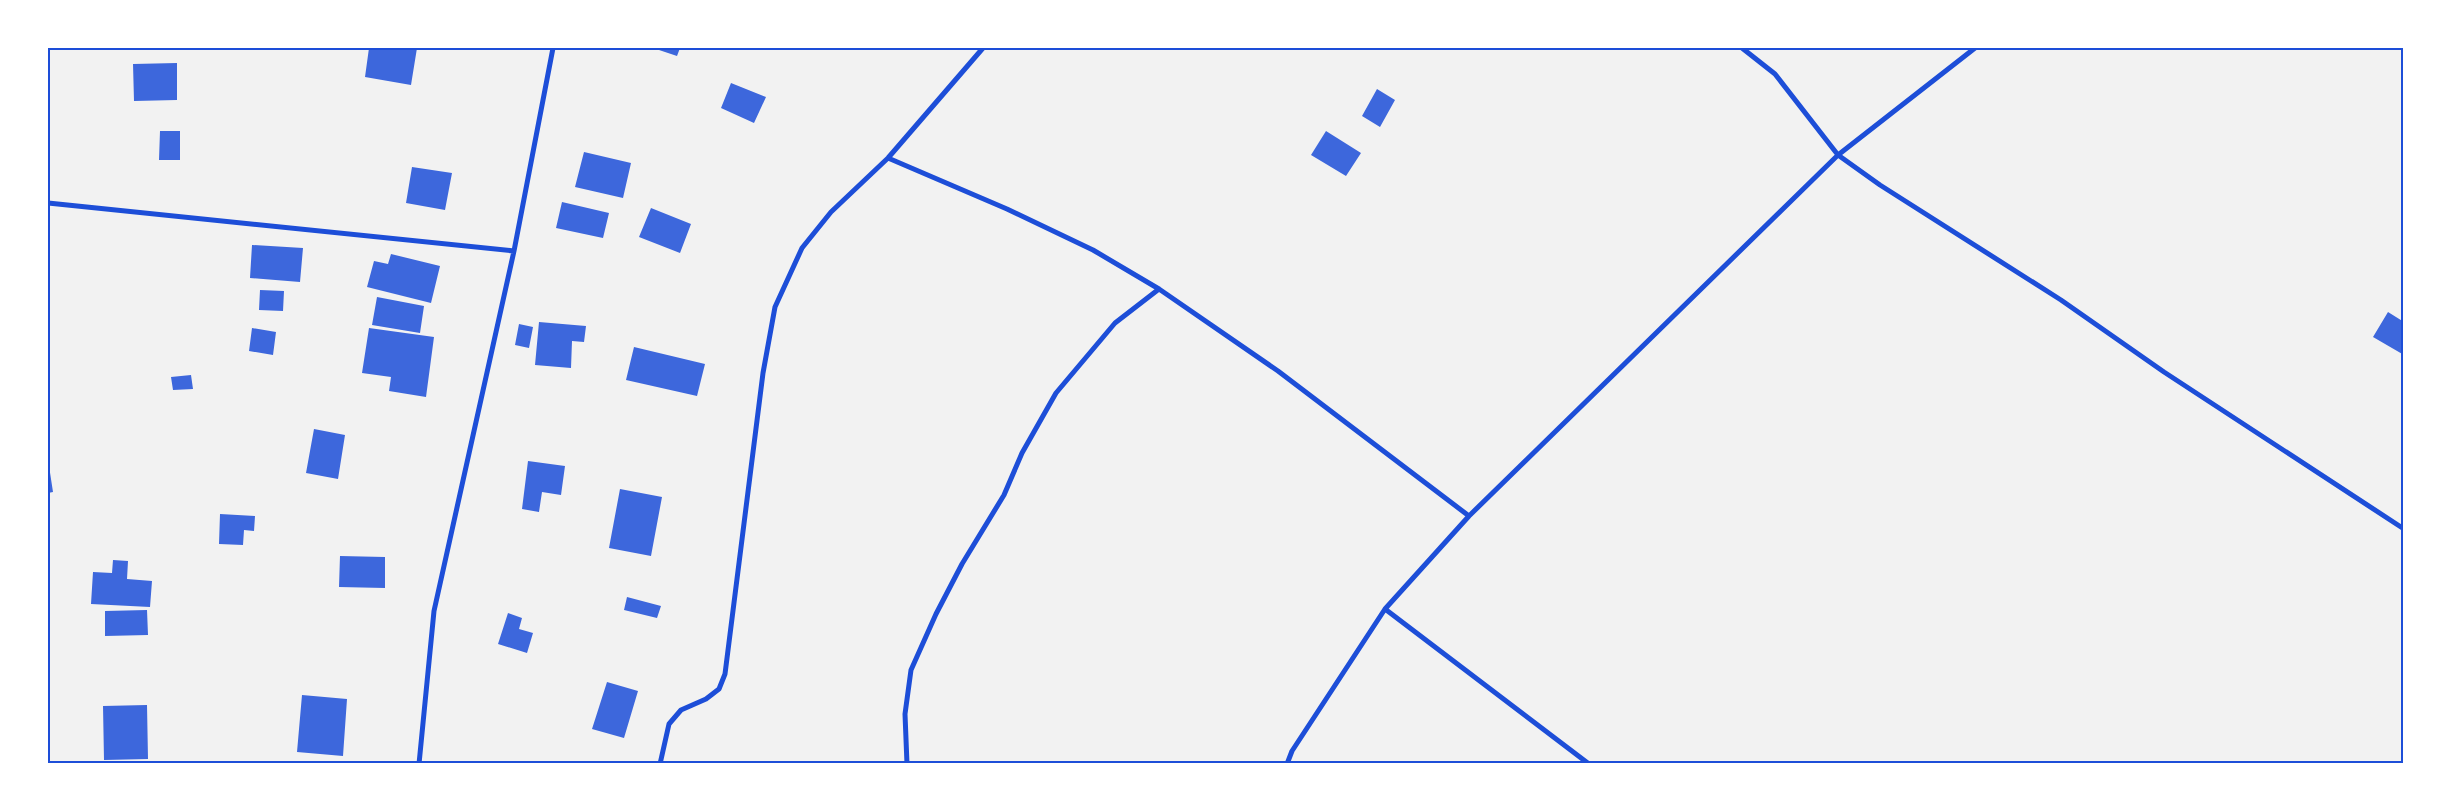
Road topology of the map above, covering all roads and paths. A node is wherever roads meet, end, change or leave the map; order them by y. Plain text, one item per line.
1 (554, 48) edge
2 (983, 48) edge
3 (1742, 48) edge
4 (1975, 48) edge
5 (1838, 155) junction
6 (888, 158) junction
7 (48, 204) edge
8 (514, 250) junction
9 (1160, 289) junction
10 (1469, 516) junction
11 (2404, 528) edge
12 (1385, 609) junction
13 (419, 764) edge
14 (660, 764) edge
15 (907, 764) edge
16 (1287, 764) edge
17 (1589, 764) edge

1 - 8 street
2 - 6 street
3 - 5 street
4 - 5 street
5 - 10 street
5 - 11 street
6 - 9 street
6 - 14 street
7 - 8 street
8 - 13 street
9 - 10 street
9 - 15 street
10 - 12 street
12 - 16 street
12 - 17 street

